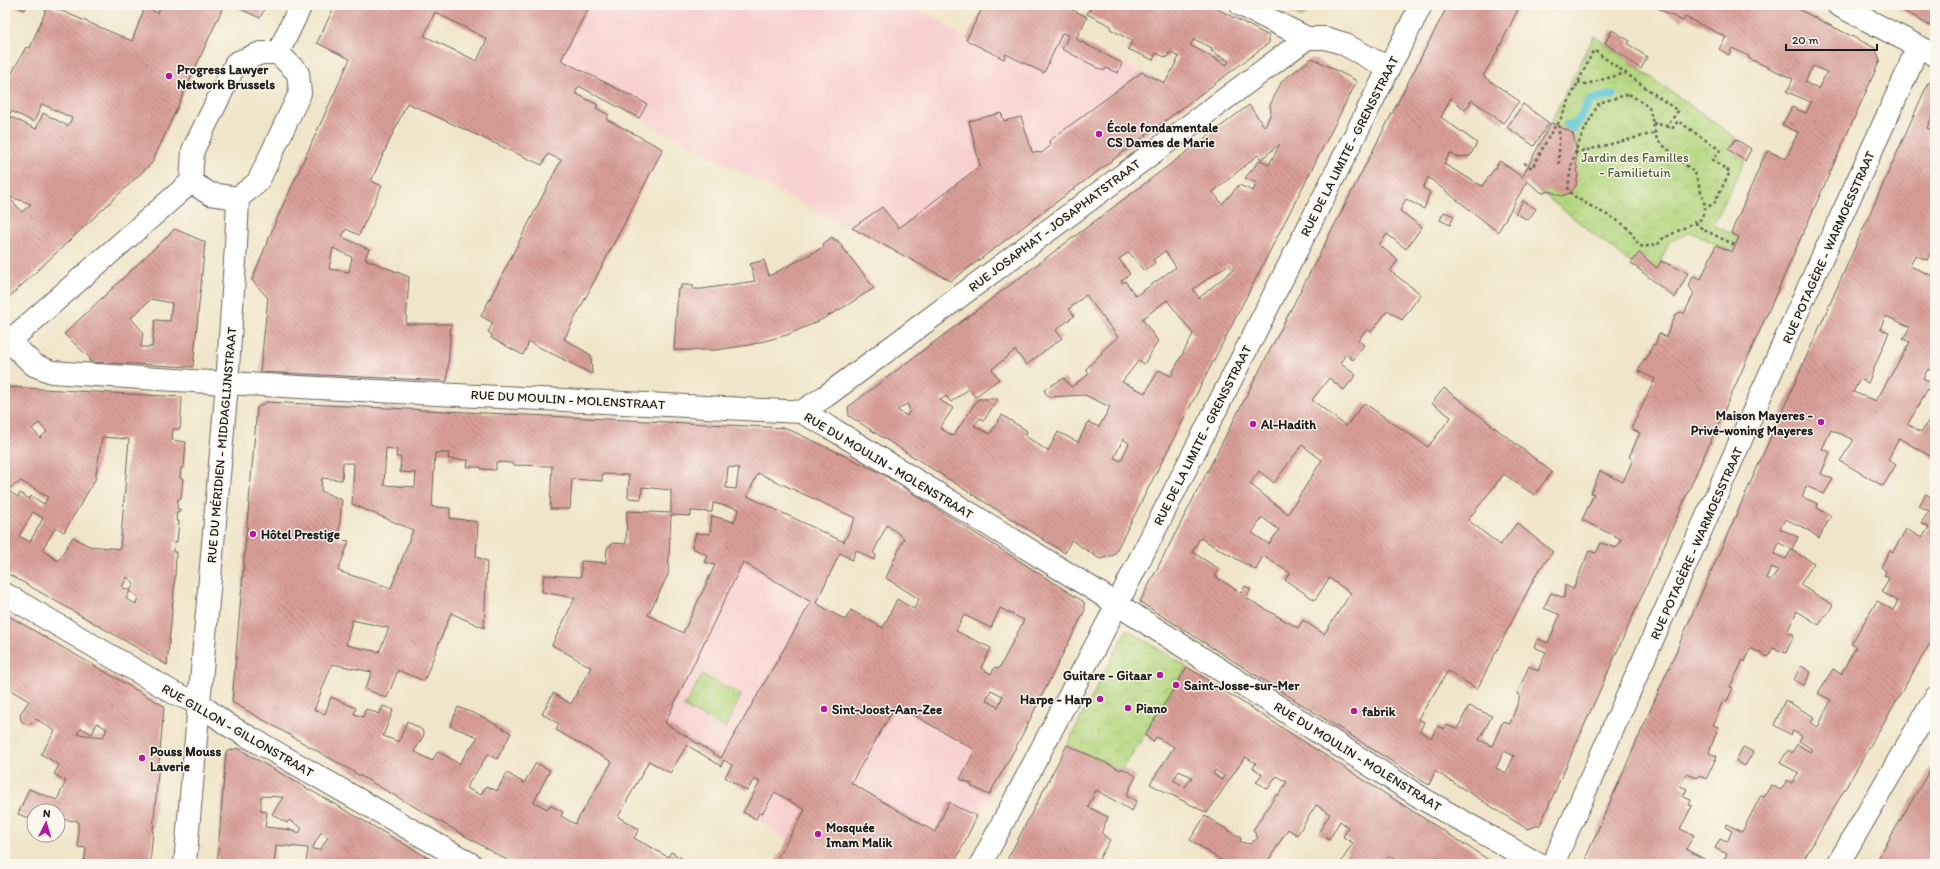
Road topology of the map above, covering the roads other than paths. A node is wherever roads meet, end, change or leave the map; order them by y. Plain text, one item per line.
1 (300, 5) edge
2 (1240, 5) edge
3 (1421, 5) edge
4 (1838, 5) edge
5 (1307, 38) junction
6 (1926, 51) edge
7 (278, 53) junction
8 (1388, 68) junction
9 (191, 182) junction
10 (238, 198) junction
11 (7, 343) edge
12 (227, 384) junction
13 (801, 412) junction
14 (5, 594) edge
15 (1116, 604) junction
16 (1935, 698) edge
17 (198, 703) junction
18 (185, 864) edge
19 (471, 864) edge
20 (981, 864) edge
21 (1538, 864) edge
22 (1553, 864) edge
23 (1838, 864) edge

1 - 7 street
2 - 5 street
3 - 8 street, RUE DE LA LIMITE - GRENSSTRAAT
4 - 6 street
5 - 8 street
5 - 13 street, RUE JOSAPHAT - JOSAPHATSTRAAT
6 - 22 street, RUE POTAGÈRE - WARMOESSTRAAT
7 - 9 street
7 - 10 street
8 - 15 street, RUE DE LA LIMITE - GRENSSTRAAT
9 - 10 street
9 - 11 street
10 - 12 street, RUE DU MÉRIDIEN - MIDDAGLIJNSTRAAT
11 - 12 street, RUE DU MOULIN - MOLENSTRAAT
12 - 13 street, RUE DU MOULIN - MOLENSTRAAT
12 - 17 street, RUE DU MÉRIDIEN - MIDDAGLIJNSTRAAT
13 - 15 street, RUE DU MOULIN - MOLENSTRAAT
14 - 17 street, RUE GILLON - GILLONSTRAAT
15 - 20 street, RUE DE LA LIMITE - GRENSSTRAAT
15 - 21 street, RUE DU MOULIN - MOLENSTRAAT
16 - 23 street
17 - 18 street, RUE DU MÉRIDIEN - MIDDAGLIJNSTRAAT
17 - 19 street, RUE GILLON - GILLONSTRAAT

